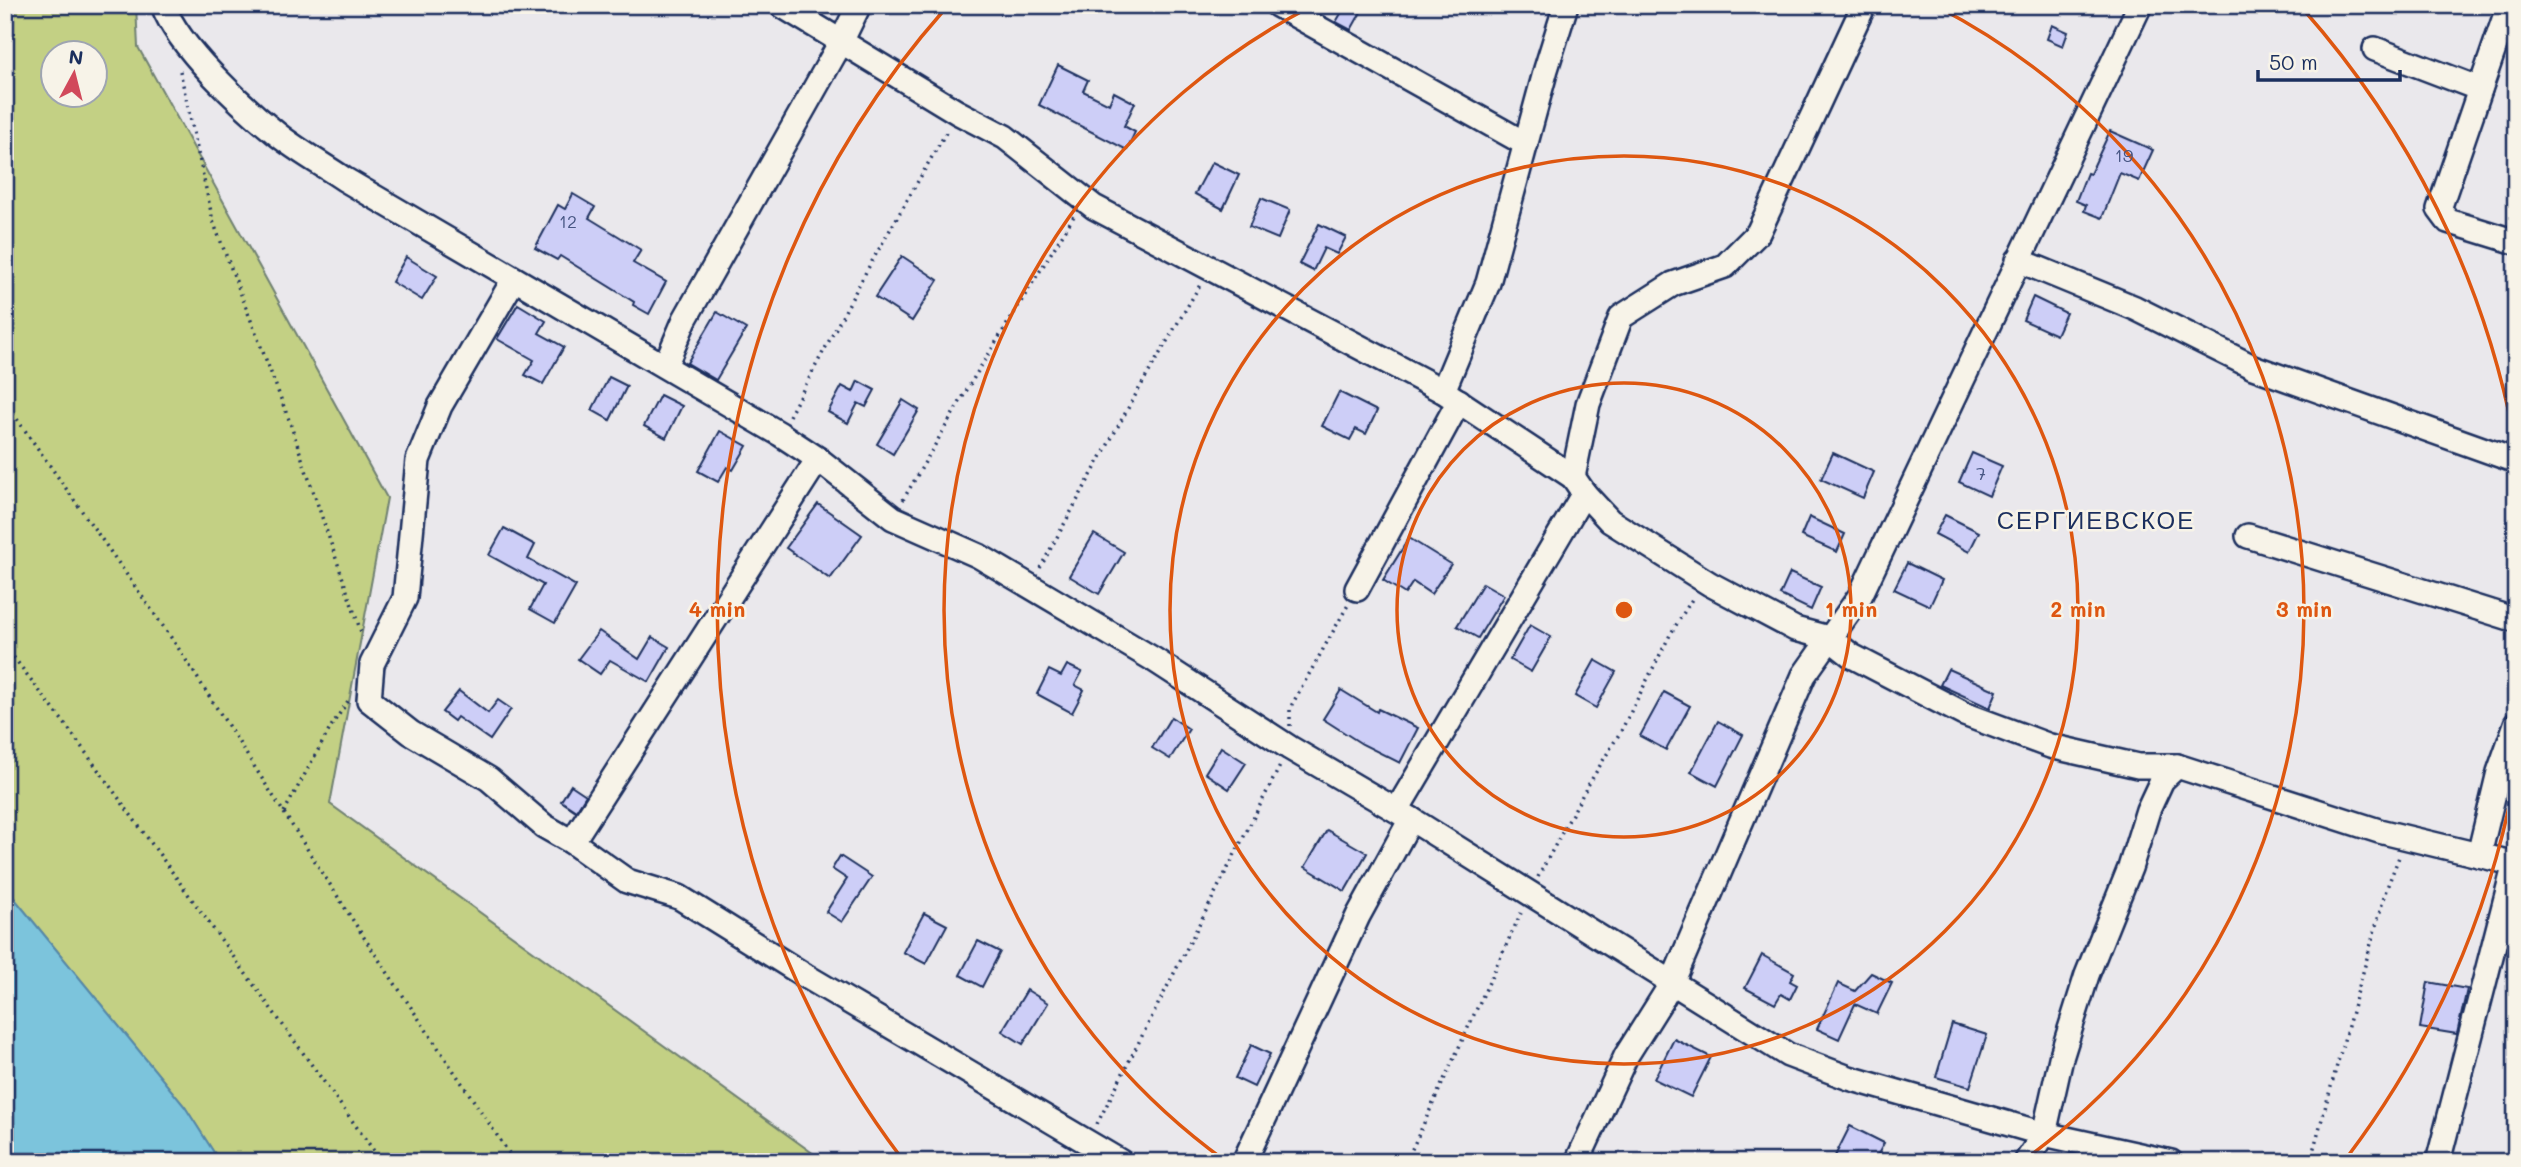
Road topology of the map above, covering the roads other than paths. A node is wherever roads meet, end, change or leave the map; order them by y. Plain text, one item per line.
1 (163, 5) edge
2 (780, 5) edge
3 (859, 5) edge
4 (1277, 5) edge
5 (1864, 5) edge
6 (2140, 5) edge
7 (2509, 5) edge
8 (1561, 9) edge
9 (841, 42) junction
10 (2375, 49) dead end
11 (2480, 89) junction
12 (1526, 144) junction
13 (2516, 242) edge
14 (2018, 260) junction
15 (514, 279) junction
16 (665, 366) junction
17 (1451, 396) junction
18 (818, 458) junction
19 (2516, 461) edge
20 (1578, 485) junction
21 (2248, 536) dead end
22 (1357, 589) road end
23 (2516, 620) edge
24 (1829, 638) junction
25 (2516, 724) edge
26 (2177, 766) junction
27 (1404, 815) junction
28 (572, 842) junction
29 (2479, 855) junction
30 (2515, 863) edge
31 (1672, 983) junction
32 (2044, 1134) junction
33 (1088, 1151) edge
34 (1121, 1162) edge
35 (1244, 1162) edge
36 (1577, 1162) edge
37 (2026, 1162) edge
38 (2171, 1162) edge
39 (2438, 1162) edge

1 - 15 street
2 - 9 street
3 - 9 street
4 - 12 street
5 - 20 street
6 - 14 street
7 - 11 street
8 - 12 street
9 - 16 street
9 - 17 street
10 - 11 street
11 - 13 street
12 - 17 street
14 - 19 street
14 - 24 street
15 - 16 street
15 - 28 street
16 - 18 street
17 - 20 street
17 - 22 street
18 - 27 street
18 - 28 street
20 - 24 street
20 - 27 street
21 - 23 street
24 - 26 street
24 - 31 street
25 - 29 street
26 - 29 street
26 - 32 street
27 - 31 street
27 - 35 street
28 - 33 street
29 - 30 street
30 - 39 street
31 - 32 street
31 - 36 street
32 - 37 street
32 - 38 street
33 - 34 street

